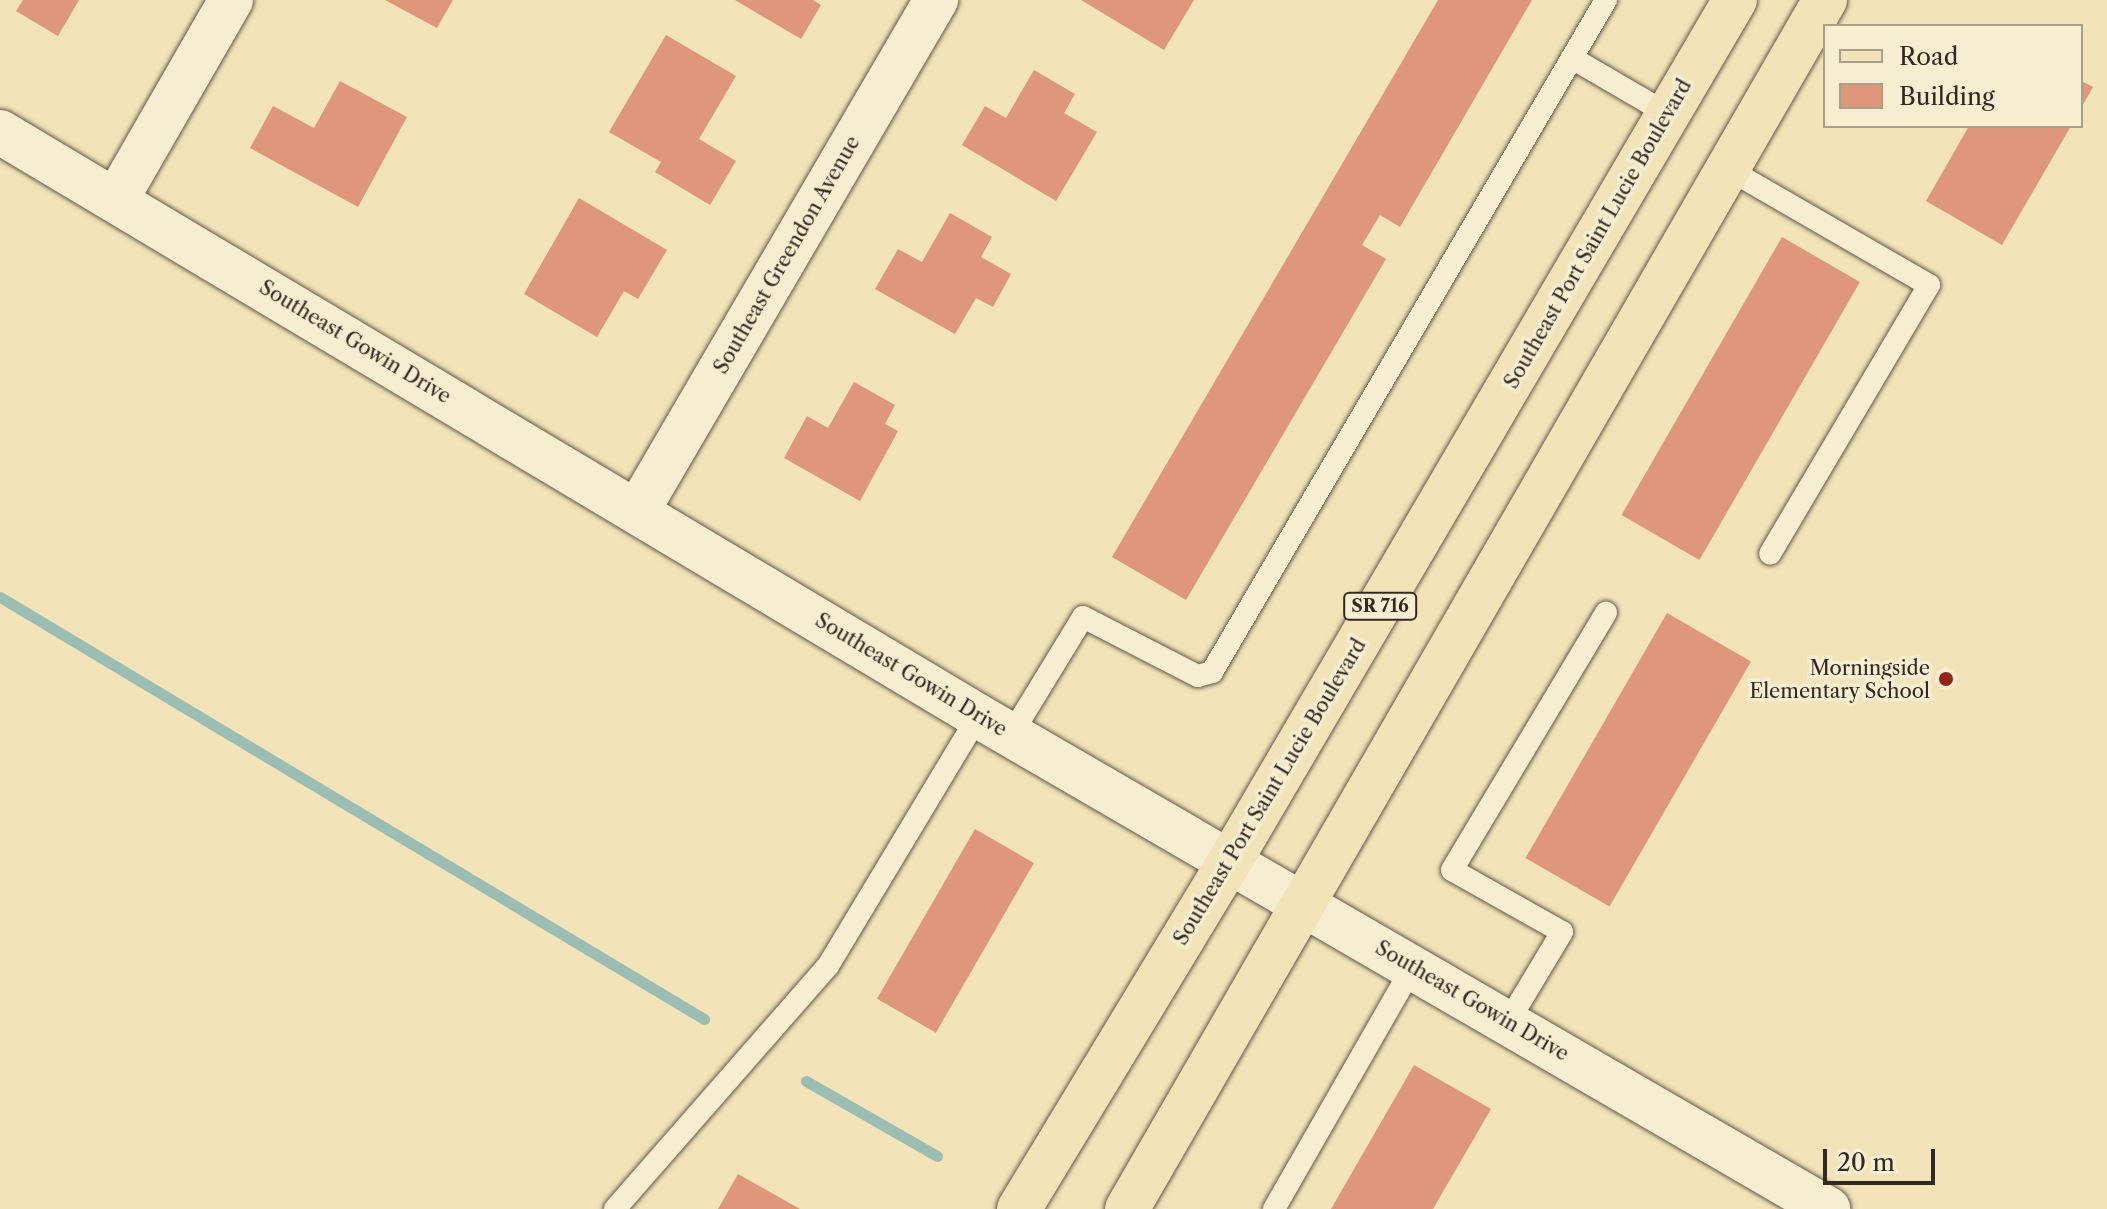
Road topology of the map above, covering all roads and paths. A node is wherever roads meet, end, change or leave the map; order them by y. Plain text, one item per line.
1 (231, 0) edge
2 (936, 0) edge
3 (1606, 0) edge
4 (1735, 0) edge
5 (1825, 0) edge
6 (1572, 58) junction
7 (1668, 114) junction
8 (0, 132) edge
9 (1728, 169) junction
10 (116, 200) junction
11 (638, 510) junction
12 (1770, 554) dead end
13 (1606, 613) dead end
14 (994, 726) junction
15 (1230, 861) junction
16 (1307, 905) junction
17 (1413, 966) junction
18 (1508, 1022) junction
19 (615, 1209) edge
20 (1019, 1209) edge
21 (1127, 1209) edge
22 (1274, 1209) edge
23 (1828, 1209) edge

1 - 10 street
2 - 11 street, Southeast Greendon Avenue
3 - 6 lane
4 - 7 main road, Southeast Port Saint Lucie Boulevard / SR 716
5 - 9 main road
6 - 7 lane
6 - 14 lane
7 - 15 main road, Southeast Port Saint Lucie Boulevard / SR 716
8 - 10 street, Southeast Gowin Drive
9 - 12 lane
9 - 16 main road
10 - 11 street, Southeast Gowin Drive
11 - 14 street, Southeast Gowin Drive
13 - 18 lane
14 - 15 street, Southeast Gowin Drive
14 - 19 lane
15 - 16 street, Southeast Gowin Drive
15 - 20 main road, Southeast Port Saint Lucie Boulevard / SR 716
16 - 17 street, Southeast Gowin Drive
16 - 21 main road
17 - 18 street, Southeast Gowin Drive
17 - 22 lane
18 - 23 street, Southeast Gowin Drive

